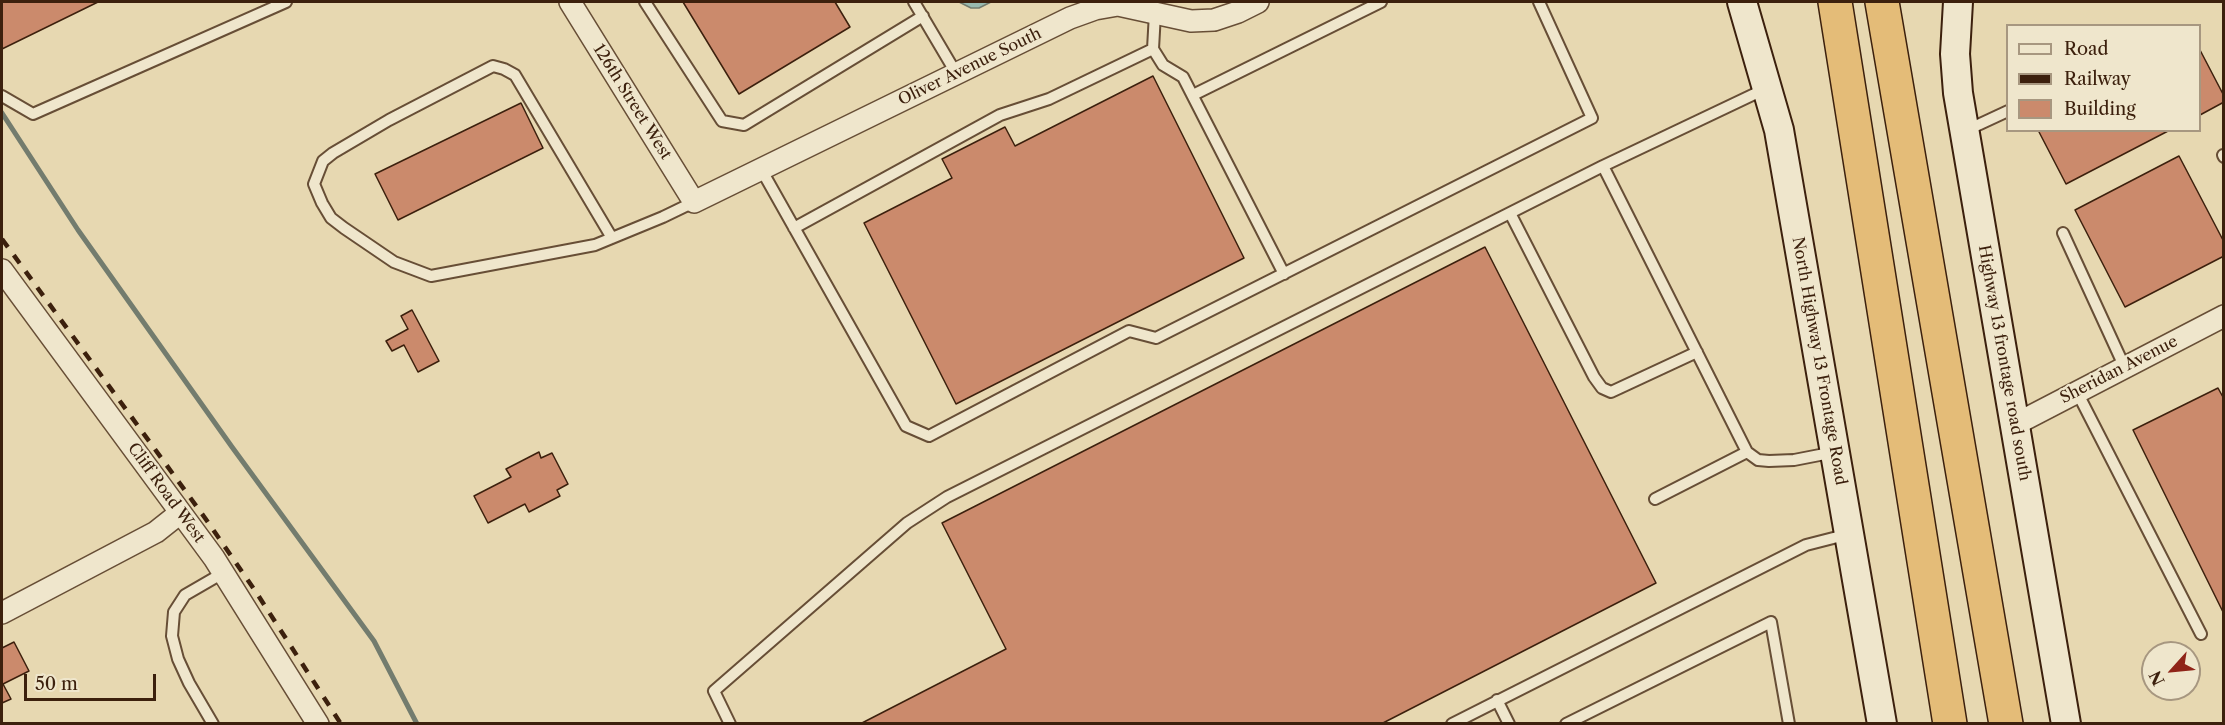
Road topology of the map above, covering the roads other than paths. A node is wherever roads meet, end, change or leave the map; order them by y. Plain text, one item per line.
1 (286, 2) edge
2 (570, 2) edge
3 (645, 2) edge
4 (914, 2) edge
5 (1258, 2) edge
6 (1381, 2) edge
7 (1539, 2) edge
8 (1742, 2) edge
9 (1835, 2) edge
10 (1882, 2) edge
11 (1958, 2) edge
12 (1155, 13) junction
13 (923, 16) junction
14 (1153, 49) junction
15 (956, 73) junction
16 (1767, 88) junction
17 (1193, 95) junction
18 (2, 96) edge
19 (2006, 111) edge
20 (1964, 131) junction
21 (1603, 166) junction
22 (761, 169) junction
23 (694, 202) junction
24 (1510, 213) junction
25 (794, 228) junction
26 (2063, 233) dead end
27 (612, 238) junction
28 (2, 270) edge
29 (1284, 274) junction
30 (2223, 316) edge
31 (1697, 352) junction
32 (2125, 368) junction
33 (2077, 392) junction
34 (2014, 425) junction
35 (1747, 452) junction
36 (1835, 452) junction
37 (1655, 499) dead end
38 (180, 513) junction
39 (1849, 534) junction
40 (223, 573) junction
41 (2, 613) edge
42 (2201, 633) dead end
43 (1497, 700) junction
44 (213, 723) edge
45 (318, 723) edge
46 (730, 723) edge
47 (1452, 723) edge
48 (1509, 723) edge
49 (1566, 723) edge
50 (1789, 723) edge
51 (1882, 723) edge
52 (1950, 723) edge
53 (2006, 723) edge
54 (2066, 723) edge

1 - 18 lane
2 - 23 street, 126th Street West
3 - 13 lane
4 - 13 lane
5 - 12 street, Oliver Avenue South
6 - 17 lane
7 - 29 lane
8 - 16 street, North Highway 13 Frontage Road
9 - 52 highway
10 - 53 highway
11 - 20 street, Highway 13 frontage road south
12 - 14 lane
12 - 15 street, Oliver Avenue South
13 - 15 lane
14 - 17 lane
14 - 25 lane
15 - 22 street, Oliver Avenue South
16 - 21 lane
16 - 36 street, North Highway 13 Frontage Road
17 - 29 lane
19 - 20 lane
20 - 34 street, Highway 13 frontage road south
21 - 24 lane
21 - 31 lane
22 - 23 street, Oliver Avenue South
22 - 25 lane
23 - 27 lane
24 - 31 lane
24 - 46 lane
25 - 29 lane
26 - 32 lane
27 - 27 lane
28 - 38 street, Cliff Road West
30 - 32 street, Sheridan Avenue
31 - 35 lane
32 - 33 street, Sheridan Avenue
33 - 34 street, Sheridan Avenue
33 - 42 lane
34 - 54 street, Highway 13 frontage road south
35 - 36 lane
35 - 37 lane
36 - 39 street, North Highway 13 Frontage Road
38 - 40 street, Cliff Road West
38 - 41 street
39 - 43 lane
39 - 51 street, North Highway 13 Frontage Road
40 - 44 lane
40 - 45 street, Cliff Road West
43 - 47 lane
43 - 48 lane
49 - 50 lane

